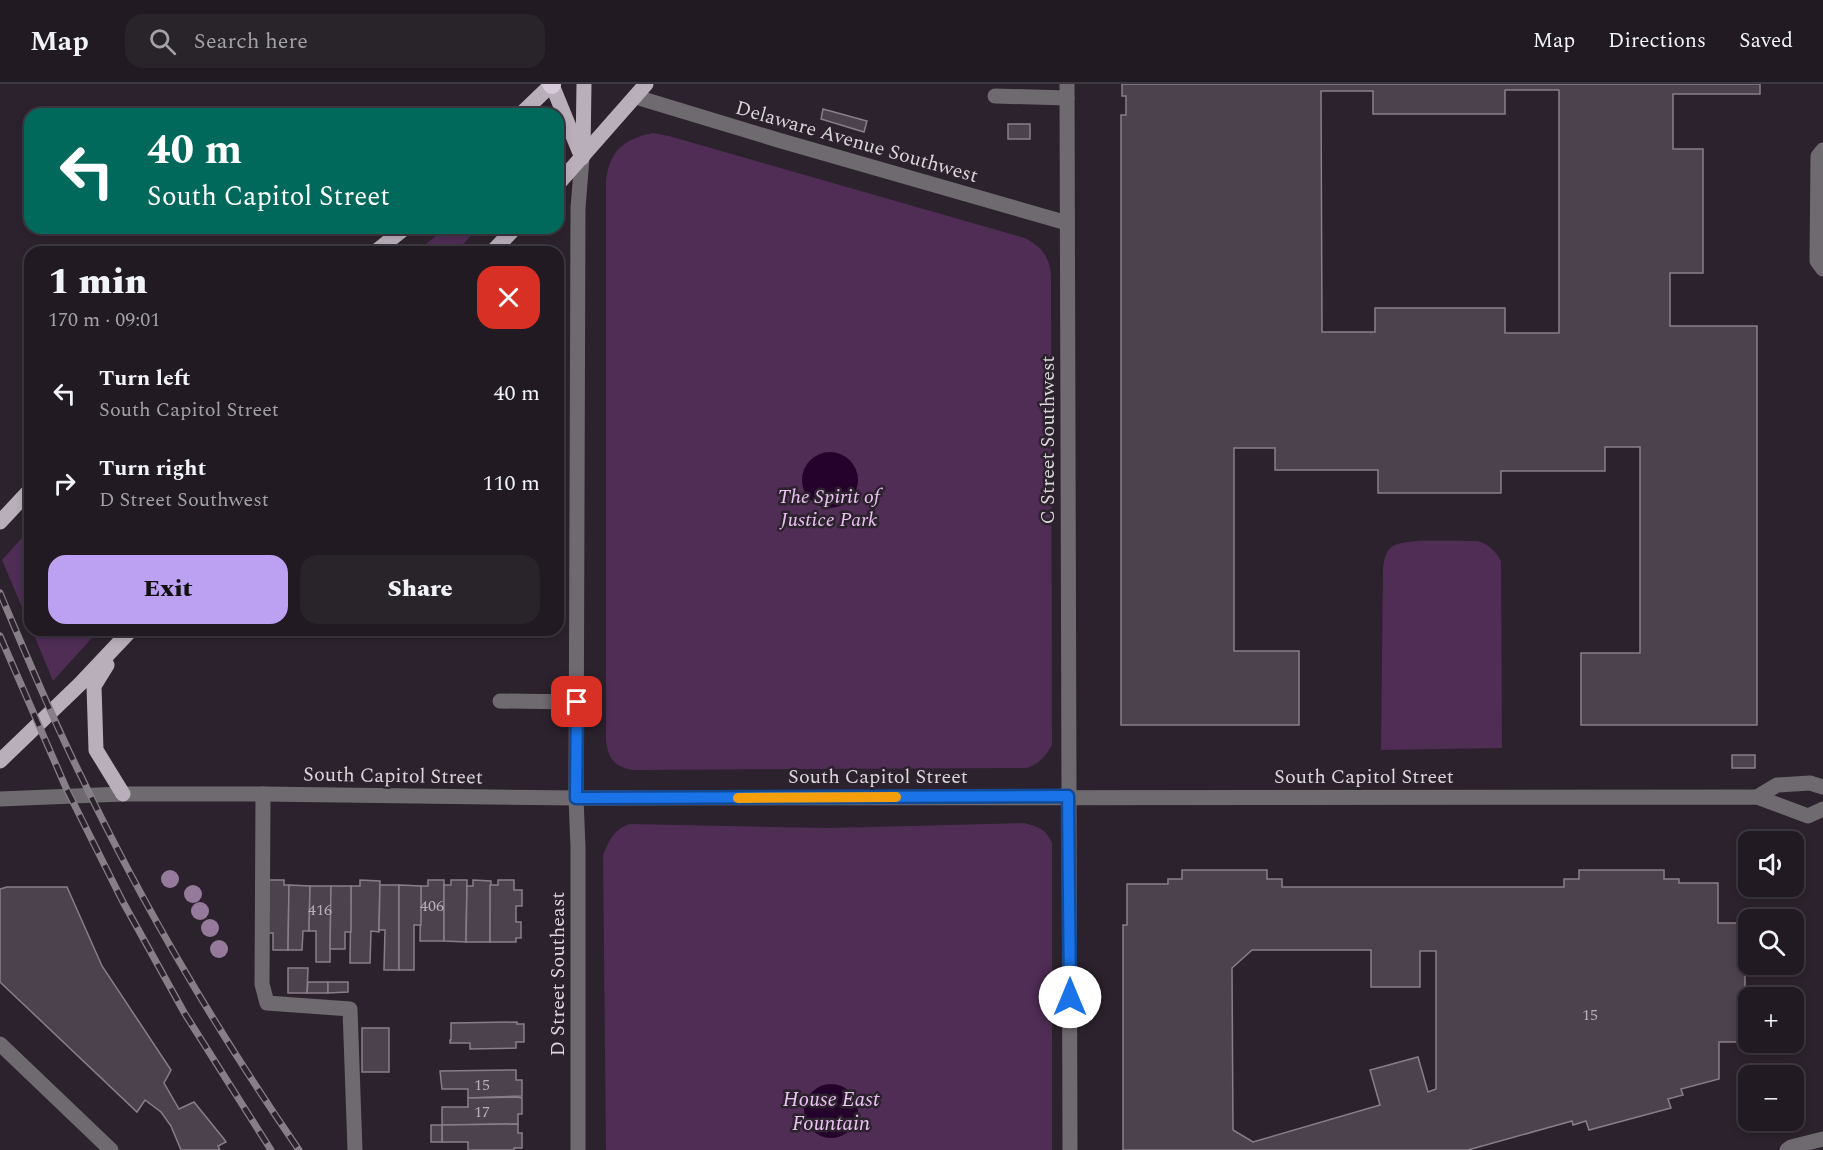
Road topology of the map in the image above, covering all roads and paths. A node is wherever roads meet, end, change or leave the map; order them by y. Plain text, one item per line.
1 (552, 84) edge
2 (584, 84) edge
3 (646, 84) edge
4 (1067, 91) edge
5 (995, 96) dead end
6 (636, 97) junction
7 (527, 108) edge
8 (562, 108) edge
9 (564, 114) edge
10 (1823, 150) edge
11 (582, 158) junction
12 (564, 177) edge
13 (1067, 223) junction
14 (398, 234) edge
15 (509, 234) edge
16 (382, 246) edge
17 (498, 246) edge
18 (1823, 269) edge
19 (24, 496) edge
20 (0, 522) edge
21 (126, 636) edge
22 (127, 636) edge
23 (500, 701) dead end
24 (577, 702) junction
25 (0, 761) edge
26 (1823, 787) edge
27 (263, 794) junction
28 (123, 795) junction
29 (1068, 796) junction
30 (1757, 797) junction
31 (576, 798) junction
32 (0, 799) edge
33 (1823, 809) edge
34 (0, 1044) edge
35 (1823, 1139) edge
36 (111, 1150) edge
37 (355, 1150) edge
38 (578, 1150) edge
39 (1070, 1150) edge
40 (1787, 1150) edge

1 - 7 main road
1 - 8 main road
2 - 11 main road
3 - 6 main road
4 - 5 street
4 - 13 street, C Street Southwest
6 - 11 main road
6 - 13 street, Delaware Avenue Southwest
9 - 11 main road
10 - 18 street
11 - 12 main road
11 - 24 street, D Street Southeast
13 - 29 street, C Street Southwest
14 - 16 main road
15 - 17 main road
19 - 20 main road
21 - 25 main road
22 - 28 main road
23 - 24 street
24 - 31 street, D Street Southeast
26 - 30 street, South Capitol Street
27 - 28 street, South Capitol Street
27 - 31 street, South Capitol Street
27 - 37 street
28 - 32 street, South Capitol Street
29 - 30 street, South Capitol Street
29 - 31 street, South Capitol Street
29 - 39 street, C Street Southwest
30 - 33 street, South Capitol Street
31 - 38 street, D Street Southeast
34 - 36 street
35 - 40 street

